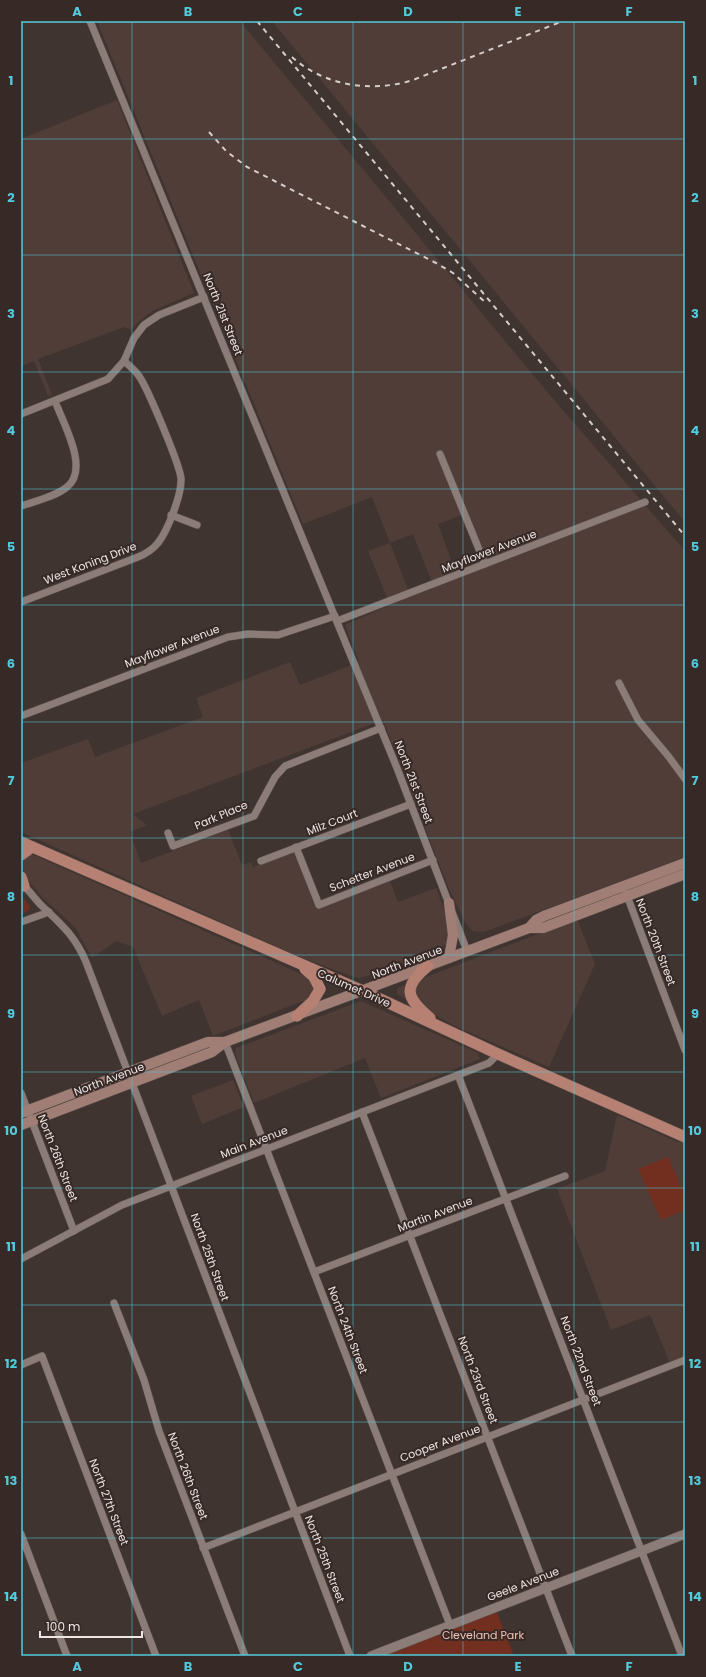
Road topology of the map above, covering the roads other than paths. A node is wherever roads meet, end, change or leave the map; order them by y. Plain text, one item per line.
1 (90, 21) edge
2 (204, 297) junction
3 (124, 361) junction
4 (54, 401) junction
5 (21, 414) edge
6 (440, 454) dead end
7 (645, 502) dead end
8 (21, 506) edge
9 (171, 515) junction
10 (197, 525) dead end
11 (485, 564) junction
12 (21, 602) edge
13 (336, 618) junction
14 (619, 683) dead end
15 (21, 716) edge
16 (381, 728) junction
17 (685, 779) edge
18 (411, 804) junction
19 (168, 833) dead end
20 (21, 842) edge
21 (32, 847) junction
22 (296, 847) junction
23 (21, 855) edge
24 (260, 860) dead end
25 (432, 860) junction
26 (685, 863) edge
27 (685, 874) edge
28 (22, 882) edge
29 (625, 891) junction
30 (449, 903) junction
31 (49, 912) junction
32 (21, 922) edge
33 (468, 951) junction
34 (449, 958) junction
35 (295, 962) junction
36 (428, 966) junction
37 (363, 991) junction
38 (297, 1016) junction
39 (437, 1026) junction
40 (225, 1042) junction
41 (685, 1050) edge
42 (498, 1054) junction
43 (128, 1073) junction
44 (458, 1075) junction
45 (132, 1083) junction
46 (21, 1093) edge
47 (24, 1112) edge
48 (362, 1112) junction
49 (32, 1121) junction
50 (21, 1125) edge
51 (683, 1134) edge
52 (267, 1149) junction
53 (565, 1176) dead end
54 (172, 1186) junction
55 (506, 1199) junction
56 (74, 1231) junction
57 (410, 1235) junction
58 (21, 1259) edge
59 (314, 1272) junction
60 (114, 1303) dead end
61 (685, 1360) edge
62 (21, 1365) edge
63 (583, 1399) junction
64 (488, 1437) junction
65 (392, 1474) junction
66 (295, 1512) junction
67 (21, 1534) edge
68 (685, 1534) edge
69 (204, 1548) junction
70 (642, 1551) junction
71 (546, 1588) junction
72 (450, 1625) junction
73 (67, 1656) edge
74 (156, 1656) edge
75 (245, 1656) edge
76 (350, 1656) edge
77 (370, 1656) edge
78 (572, 1656) edge
79 (682, 1656) edge

1 - 2 street, North 21st Street
2 - 3 street
2 - 13 street, North 21st Street
3 - 4 street
3 - 9 street, West Koning Drive
4 - 5 street
4 - 8 street
6 - 11 street
7 - 11 street, Mayflower Avenue
9 - 10 street
9 - 12 street, West Koning Drive
11 - 13 street, Mayflower Avenue
13 - 15 street, Mayflower Avenue
13 - 16 street, North 21st Street
14 - 17 street
16 - 18 street, North 21st Street
16 - 19 street, Park Place
18 - 22 street, Milz Court
18 - 25 street, North 21st Street
20 - 21 main road, Calumet Drive
21 - 23 main road
21 - 35 main road, Calumet Drive
22 - 24 street, Milz Court
22 - 25 street, Schetter Avenue
25 - 30 street, North 21st Street
26 - 29 main road, North Avenue
27 - 29 main road, North Avenue
28 - 31 street, North 25th Street
29 - 33 main road, North Avenue
29 - 41 street, North 20th Street
30 - 33 street, North 21st Street
30 - 34 main road
31 - 32 street
31 - 43 street, North 25th Street
33 - 34 main road, North Avenue
34 - 36 main road, North Avenue
35 - 37 main road, Calumet Drive
35 - 38 main road
36 - 37 main road, North Avenue
36 - 39 main road
37 - 38 main road, North Avenue
37 - 39 main road, Calumet Drive
38 - 40 main road, North Avenue
39 - 42 main road, Calumet Drive
40 - 43 main road, North Avenue
40 - 45 main road, North Avenue
40 - 52 street, North 24th Street
42 - 44 street, Main Avenue
42 - 51 main road, Calumet Drive
43 - 45 street, North 25th Street
43 - 47 main road, North Avenue
44 - 48 street, Main Avenue
44 - 55 street, North 22nd Street
45 - 49 main road, North Avenue
45 - 54 street, North 25th Street
46 - 47 street, North 26th Street
47 - 49 street, North 26th Street
48 - 52 street, Main Avenue
48 - 57 street, North 23rd Street
49 - 50 main road, North Avenue
49 - 56 street, North 26th Street
52 - 54 street, Main Avenue
52 - 59 street, North 24th Street
53 - 55 street, Martin Avenue
54 - 56 street, Main Avenue
54 - 66 street, North 25th Street
55 - 57 street, Martin Avenue
55 - 63 street, North 22nd Street
56 - 58 street, Main Avenue
57 - 59 street, Martin Avenue
57 - 64 street, North 23rd Street
59 - 65 street, North 24th Street
60 - 69 street, North 26th Street
61 - 63 street, Cooper Avenue
62 - 74 street, North 27th Street
63 - 64 street, Cooper Avenue
63 - 70 street, North 22nd Street
64 - 65 street, Cooper Avenue
64 - 71 street, North 23rd Street
65 - 66 street, Cooper Avenue
65 - 72 street, North 24th Street
66 - 69 street, Cooper Avenue
66 - 76 street, North 25th Street
67 - 73 street
68 - 70 street, Geele Avenue
69 - 75 street, North 26th Street
70 - 71 street, Geele Avenue
70 - 79 street, North 22nd Street
71 - 72 street, Geele Avenue
71 - 78 street, North 23rd Street
72 - 77 street, Geele Avenue

